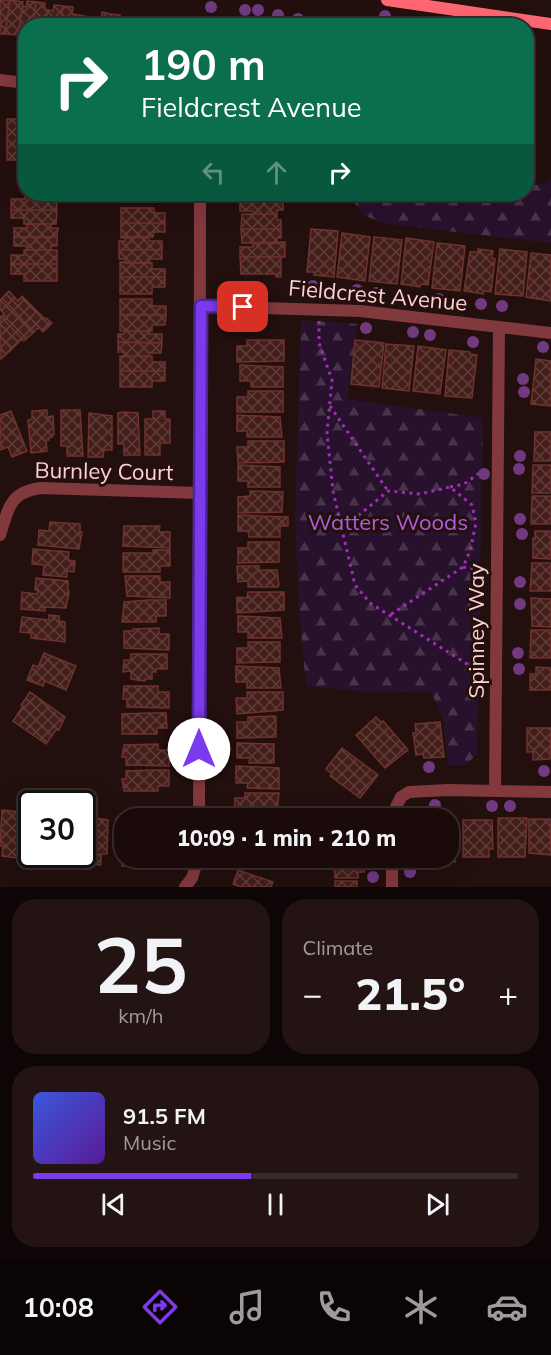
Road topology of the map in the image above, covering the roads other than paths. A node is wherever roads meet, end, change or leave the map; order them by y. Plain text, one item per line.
1 (387, 0) edge
2 (510, 18) edge
3 (534, 22) edge
4 (551, 24) edge
5 (0, 80) edge
6 (18, 82) edge
7 (200, 201) edge
8 (201, 306) junction
9 (499, 327) junction
10 (551, 333) edge
11 (200, 494) junction
12 (0, 536) edge
13 (495, 791) junction
14 (551, 792) edge
15 (199, 808) edge
16 (397, 808) edge
17 (195, 868) edge
18 (392, 868) edge
19 (184, 887) edge
20 (392, 887) edge

1 - 2 main road
3 - 4 main road
5 - 6 street
7 - 8 street
8 - 9 street, Fieldcrest Avenue
8 - 11 street
9 - 10 street, Fieldcrest Avenue
9 - 13 street, Spinney Way
11 - 12 street, Burnley Court
11 - 15 street
13 - 14 street
13 - 16 street
17 - 19 street
18 - 20 street

